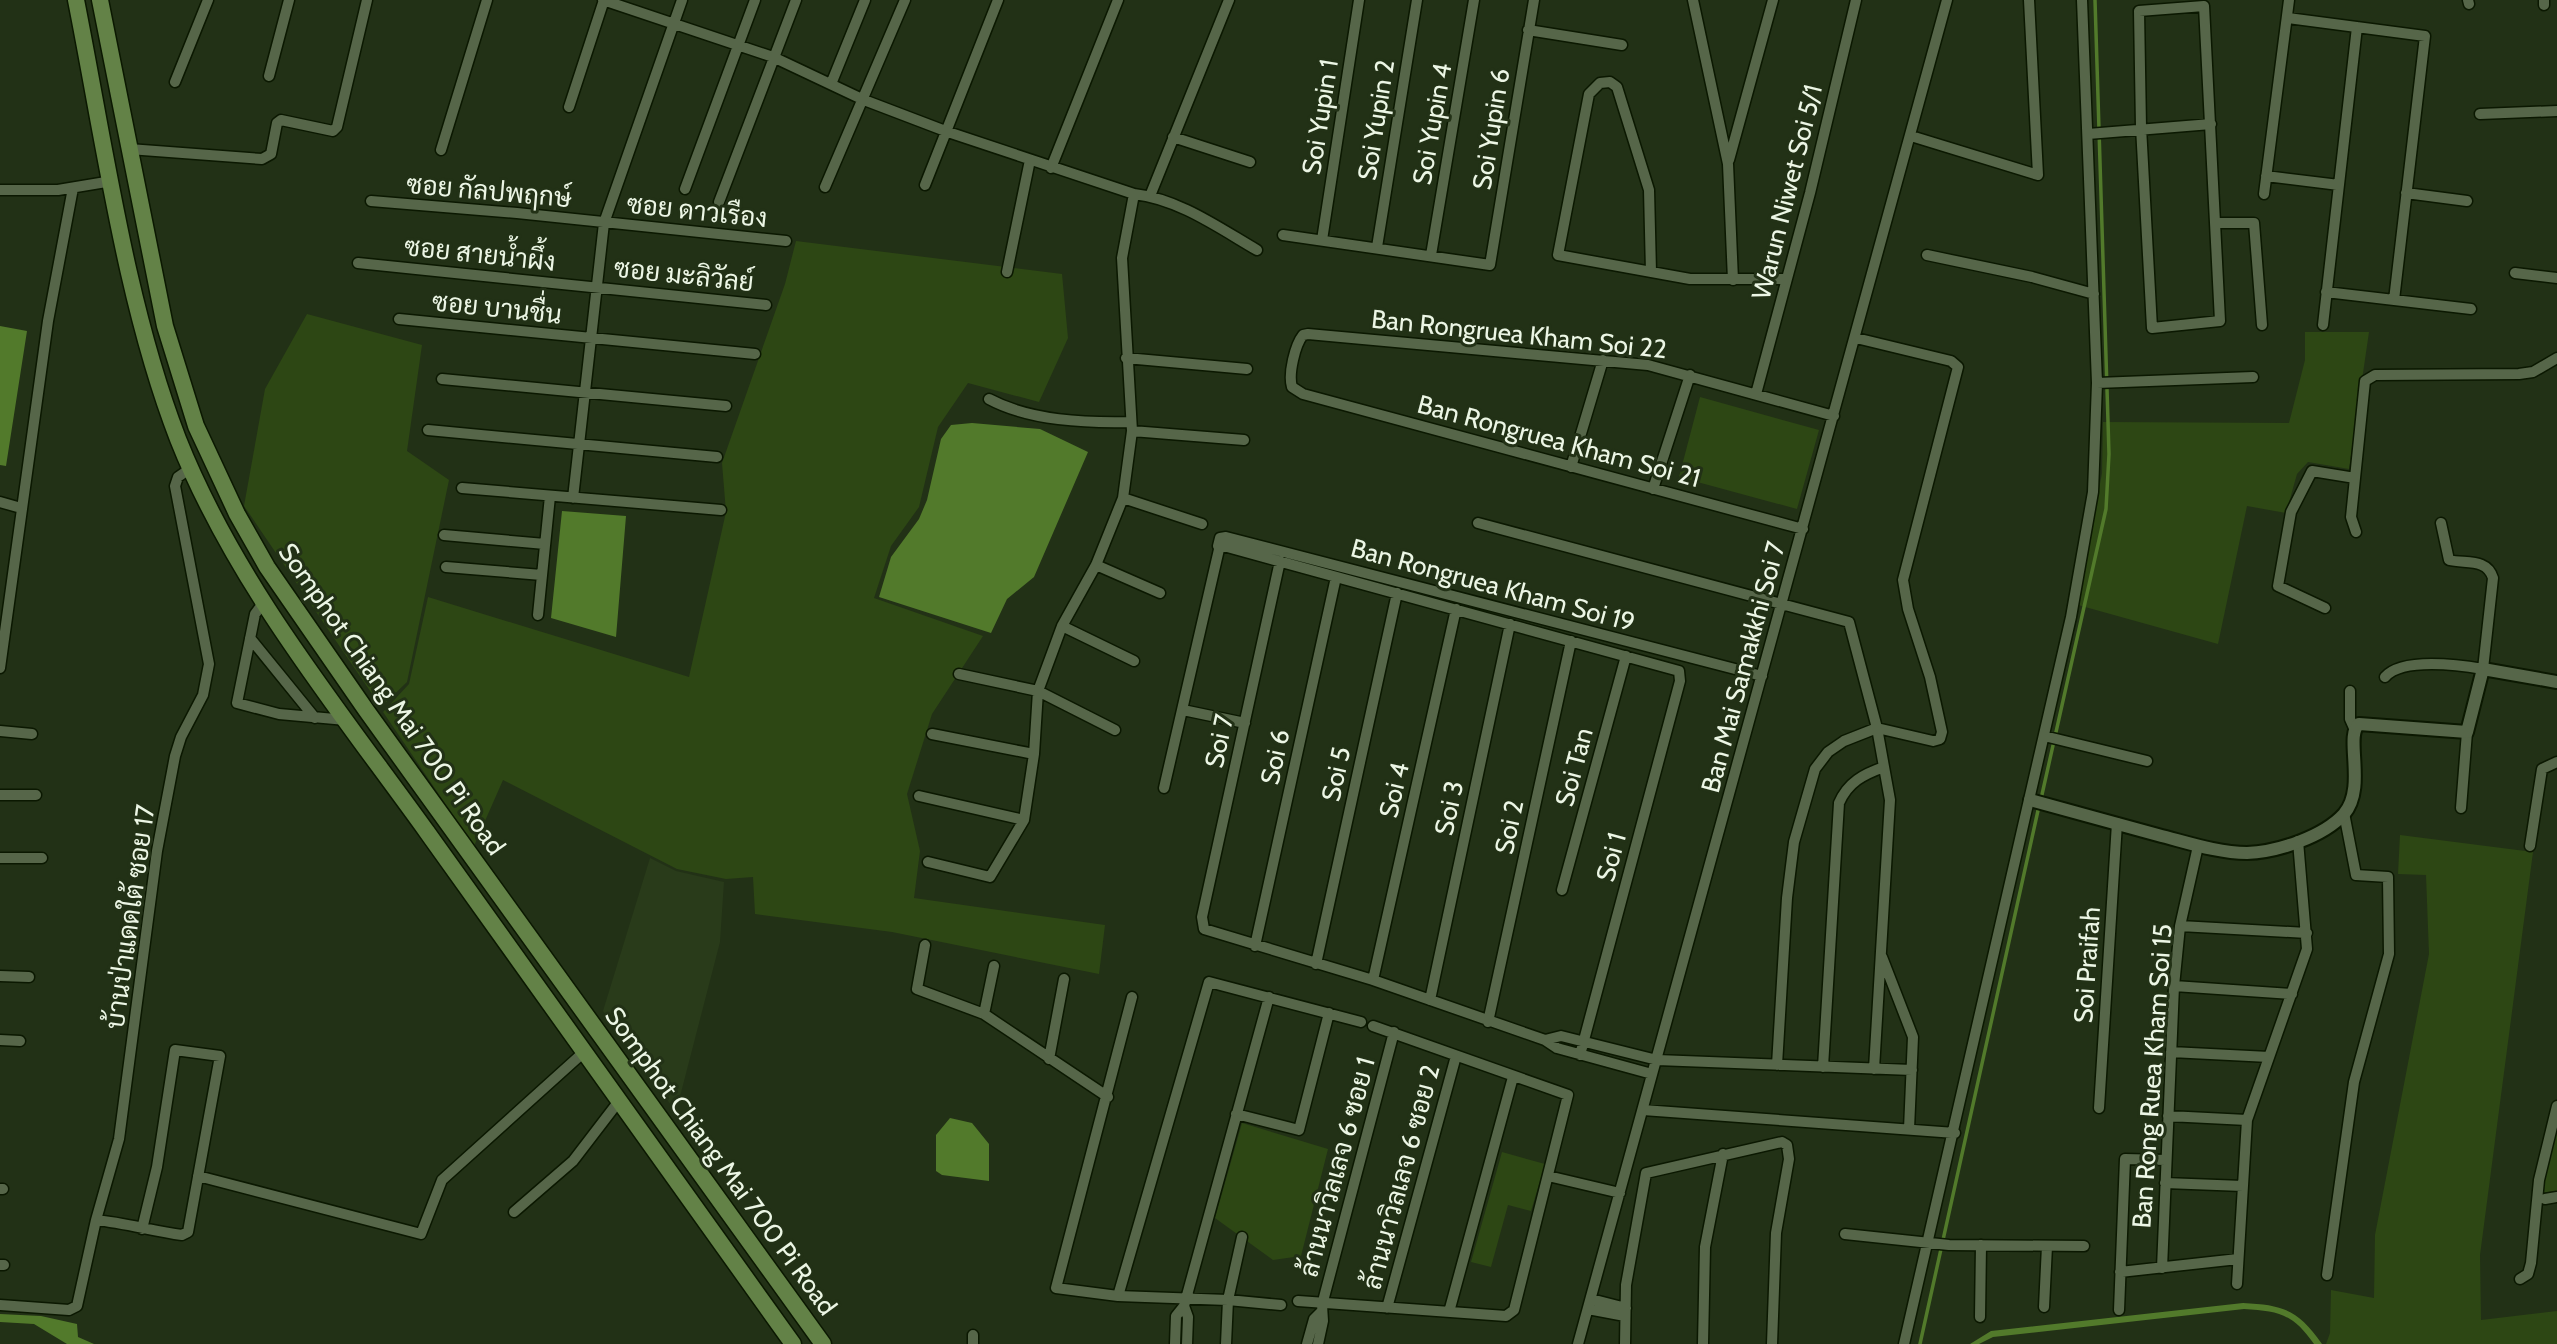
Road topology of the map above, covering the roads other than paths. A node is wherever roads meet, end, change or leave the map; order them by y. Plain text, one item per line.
1 (76, 0) edge
2 (100, 0) edge
3 (208, 0) edge
4 (289, 0) edge
5 (368, 0) edge
6 (487, 0) edge
7 (604, 0) edge
8 (682, 0) edge
9 (755, 0) edge
10 (796, 0) edge
11 (865, 0) edge
12 (905, 0) edge
13 (998, 0) edge
14 (1118, 0) edge
15 (1229, 0) edge
16 (1359, 0) edge
17 (1417, 0) edge
18 (1474, 0) edge
19 (1534, 0) edge
20 (1693, 0) edge
21 (1773, 0) edge
22 (1856, 0) edge
23 (1947, 0) edge
24 (2029, 0) edge
25 (2082, 0) edge
26 (2289, 0) edge
27 (2288, 18) junction
28 (674, 23) junction
29 (2357, 27) junction
30 (1528, 30) junction
31 (1622, 44) dead end
32 (737, 45) junction
33 (774, 57) junction
34 (269, 76) dead end
35 (176, 82) dead end
36 (831, 84) junction
37 (864, 100) junction
38 (569, 107) dead end
39 (2557, 111) edge
40 (2480, 114) dead end
41 (2211, 124) junction
42 (2141, 127) junction
43 (948, 132) junction
44 (2088, 134) junction
45 (1911, 136) junction
46 (1173, 137) junction
47 (129, 149) junction
48 (441, 150) dead end
49 (1030, 160) junction
50 (1250, 162) dead end
51 (1728, 164) junction
52 (1051, 168) junction
53 (2266, 176) junction
54 (112, 181) junction
55 (925, 185) dead end
56 (2339, 185) junction
57 (825, 187) dead end
58 (73, 188) junction
59 (685, 189) dead end
60 (0, 190) edge
61 (2406, 193) junction
62 (1134, 194) junction
63 (2264, 194) dead end
64 (1150, 195) junction
65 (371, 201) dead end
66 (2467, 201) dead end
67 (719, 202) dead end
68 (604, 223) junction
69 (2216, 223) junction
70 (1283, 235) dead end
71 (1322, 240) junction
72 (786, 241) dead end
73 (1377, 247) junction
74 (1257, 250) dead end
75 (1431, 255) junction
76 (1927, 255) dead end
77 (358, 262) dead end
78 (1007, 272) dead end
79 (1651, 272) junction
80 (2515, 273) dead end
81 (2557, 278) edge
82 (1786, 279) junction
83 (1733, 280) junction
84 (597, 287) junction
85 (2326, 292) junction
86 (2094, 294) junction
87 (2394, 300) junction
88 (766, 305) dead end
89 (2472, 309) dead end
90 (399, 319) dead end
91 (2262, 325) dead end
92 (2323, 325) dead end
93 (591, 338) junction
94 (1856, 338) junction
95 (755, 354) dead end
96 (1126, 358) junction
97 (2557, 358) edge
98 (1603, 360) junction
99 (1247, 369) dead end
100 (1690, 375) junction
101 (2253, 377) dead end
102 (442, 379) dead end
103 (2103, 382) junction
104 (585, 393) junction
105 (1303, 394) joint
106 (1756, 394) junction
107 (989, 399) dead end
108 (726, 406) dead end
109 (1834, 416) junction
110 (1132, 427) junction
111 (428, 430) dead end
112 (1244, 440) dead end
113 (579, 444) junction
114 (717, 457) dead end
115 (1571, 467) junction
116 (191, 468) junction
117 (2355, 478) junction
118 (462, 488) dead end
119 (1653, 489) junction
120 (550, 496) junction
121 (573, 498) junction
122 (1123, 498) junction
123 (0, 502) edge
124 (22, 508) junction
125 (721, 510) dead end
126 (1478, 523) dead end
127 (2441, 523) dead end
128 (1202, 524) dead end
129 (1803, 528) junction
130 (2356, 532) dead end
131 (444, 536) dead end
132 (545, 544) junction
133 (1218, 546) junction
134 (1280, 561) junction
135 (1096, 565) junction
136 (446, 567) dead end
137 (542, 575) junction
138 (1336, 577) junction
139 (1160, 593) dead end
140 (1397, 593) junction
141 (5, 602) edge
142 (264, 602) junction
143 (1783, 602) junction
144 (2325, 608) dead end
145 (1456, 610) junction
146 (538, 615) dead end
147 (1510, 624) junction
148 (1062, 626) junction
149 (250, 638) junction
150 (1571, 641) junction
151 (1626, 656) junction
152 (1134, 661) dead end
153 (0, 668) edge
154 (2483, 669) junction
155 (958, 674) dead end
156 (1762, 676) junction
157 (2385, 677) dead end
158 (2557, 682) edge
159 (1038, 691) junction
160 (2350, 691) dead end
161 (1183, 710) junction
162 (315, 718) junction
163 (346, 720) junction
164 (1245, 723) junction
165 (1877, 728) junction
166 (2354, 728) junction
167 (1115, 730) dead end
168 (0, 731) edge
169 (2467, 732) junction
170 (33, 734) dead end
171 (932, 734) dead end
172 (2050, 738) junction
173 (1034, 754) junction
174 (2147, 761) dead end
175 (2557, 762) edge
176 (1884, 767) junction
177 (1164, 788) dead end
178 (0, 795) edge
179 (36, 795) dead end
180 (919, 796) dead end
181 (2038, 802) junction
182 (2461, 808) dead end
183 (2344, 813) junction
184 (1024, 820) junction
185 (2117, 824) junction
186 (2298, 841) junction
187 (2198, 846) junction
188 (2530, 846) dead end
189 (0, 858) edge
190 (42, 858) dead end
191 (928, 862) dead end
192 (1562, 890) dead end
193 (2180, 926) junction
194 (2307, 933) junction
195 (925, 945) dead end
196 (1255, 946) junction
197 (1881, 953) junction
198 (1316, 964) junction
199 (994, 966) dead end
200 (0, 976) edge
201 (29, 977) dead end
202 (1064, 979) dead end
203 (1373, 981) junction
204 (2174, 986) junction
205 (2292, 994) junction
206 (1132, 997) dead end
207 (1269, 997) junction
208 (1430, 1000) junction
209 (1329, 1013) junction
210 (984, 1014) junction
211 (1361, 1022) dead end
212 (1488, 1022) junction
213 (1373, 1026) dead end
214 (1394, 1032) junction
215 (1545, 1040) junction
216 (0, 1041) edge
217 (20, 1041) dead end
218 (1584, 1041) junction
219 (584, 1052) junction
220 (2171, 1052) junction
221 (1580, 1055) junction
222 (1456, 1056) junction
223 (2269, 1057) junction
224 (1049, 1059) junction
225 (1657, 1060) junction
226 (1777, 1065) junction
227 (1823, 1067) junction
228 (1874, 1069) junction
229 (1912, 1070) junction
230 (1652, 1074) junction
231 (1513, 1077) junction
232 (1108, 1097) junction
233 (619, 1101) junction
234 (2557, 1106) edge
235 (2099, 1108) dead end
236 (1643, 1110) junction
237 (1236, 1114) junction
238 (2168, 1116) junction
239 (2247, 1120) junction
240 (1909, 1129) junction
241 (1955, 1133) junction
242 (1723, 1153) junction
243 (2166, 1160) junction
244 (198, 1176) junction
245 (1548, 1176) junction
246 (2165, 1183) junction
247 (2243, 1186) junction
248 (1620, 1193) junction
249 (2557, 1197) edge
250 (2544, 1199) dead end
251 (514, 1212) dead end
252 (96, 1220) junction
253 (142, 1229) junction
254 (1845, 1234) dead end
255 (1242, 1237) dead end
256 (1929, 1241) junction
257 (1981, 1245) junction
258 (2047, 1246) junction
259 (2084, 1246) dead end
260 (2238, 1259) junction
261 (2162, 1268) junction
262 (2120, 1272) junction
263 (2328, 1275) dead end
264 (2520, 1279) dead end
265 (2237, 1284) dead end
266 (1118, 1296) junction
267 (1228, 1300) junction
268 (1298, 1301) dead end
269 (1184, 1303) junction
270 (1589, 1304) junction
271 (1281, 1305) dead end
272 (0, 1306) edge
273 (2044, 1307) dead end
274 (1387, 1308) junction
275 (1321, 1309) junction
276 (2119, 1310) dead end
277 (1449, 1312) junction
278 (1625, 1312) junction
279 (1980, 1317) dead end
280 (793, 1344) edge
281 (823, 1344) edge
282 (1175, 1344) edge
283 (1187, 1344) edge
284 (1226, 1344) edge
285 (1307, 1344) edge
286 (1318, 1344) edge
287 (1578, 1344) edge
288 (1625, 1344) edge
289 (1703, 1344) edge
290 (1772, 1344) edge
291 (1904, 1344) edge

1 - 54 main road, Somphot Chiang Mai 700 Pi Road
2 - 47 main road, Somphot Chiang Mai 700 Pi Road
3 - 35 street
4 - 34 street
5 - 47 street
6 - 48 street
7 - 28 street
7 - 38 street
8 - 28 street
9 - 32 street
10 - 33 street
11 - 36 street
12 - 37 street
13 - 43 street
14 - 52 street
15 - 46 street
16 - 71 street, Soi Yupin 1
17 - 73 street, Soi Yupin 2
18 - 75 street, Soi Yupin 4
19 - 30 street, Soi Yupin 6
20 - 51 street
21 - 51 street
22 - 82 street, Warun Niwet Soi 5/1
23 - 45 street, Ban Mai Samakkhi Soi 7
24 - 45 street
25 - 44 street
26 - 27 street
27 - 29 street
27 - 53 street
28 - 32 street
28 - 68 street
29 - 56 street
29 - 61 street
30 - 31 street
30 - 75 street, Soi Yupin 6
32 - 33 street
32 - 59 street
33 - 36 street
33 - 67 street
36 - 37 street
37 - 43 street
37 - 57 street
39 - 40 street
41 - 42 street
41 - 42 street
41 - 69 street
42 - 44 street
42 - 69 street
43 - 49 street
43 - 55 street
44 - 86 street
45 - 94 street, Ban Mai Samakkhi Soi 7
46 - 50 street
46 - 64 street
47 - 281 main road, Somphot Chiang Mai 700 Pi Road
49 - 52 street
49 - 78 street
51 - 83 street
52 - 62 street
53 - 56 street
53 - 63 street
54 - 58 street
54 - 116 main road, Somphot Chiang Mai 700 Pi Road
56 - 85 street
58 - 60 street
58 - 124 street
61 - 66 street
61 - 87 street
62 - 64 street
62 - 96 street
64 - 74 street
65 - 68 street, ซอย กัลปพฤกษ์
68 - 72 street, ซอย ดาวเรือง
68 - 84 street
69 - 91 street
70 - 71 street
71 - 73 street
73 - 75 street
76 - 86 street
77 - 84 street, ซอย สายน้ำผึ้ง
79 - 79 street
79 - 83 street
80 - 81 street
82 - 83 street
82 - 106 street, Warun Niwet Soi 5/1
84 - 88 street, ซอย มะลิวัลย์
84 - 93 street
85 - 87 street
85 - 92 street
86 - 103 street
87 - 89 street
90 - 93 street, ซอย บานชื่น
93 - 95 street, ซอย บานชื่น
93 - 104 street
94 - 109 street, Ban Mai Samakkhi Soi 7
94 - 165 street
96 - 99 street
96 - 110 street
97 - 117 street
98 - 100 street, Ban Rongruea Kham Soi 22
98 - 105 street, Ban Rongruea Kham Soi 22
98 - 115 street
100 - 106 street, Ban Rongruea Kham Soi 22
100 - 119 street
101 - 103 street
102 - 104 street
103 - 172 street
104 - 108 street
104 - 113 street
105 - 115 street, Ban Rongruea Kham Soi 21
106 - 109 street, Ban Rongruea Kham Soi 22
107 - 110 street
109 - 129 street, Ban Mai Samakkhi Soi 7
110 - 112 street
110 - 122 street
111 - 113 street
113 - 114 street
113 - 121 street
115 - 119 street, Ban Rongruea Kham Soi 21
116 - 142 main road, Somphot Chiang Mai 700 Pi Road
116 - 252 street, บ้านป่าแดดใต้ ซอย 17
117 - 130 street
117 - 144 street
118 - 120 street
119 - 129 street, Ban Rongruea Kham Soi 21
120 - 121 street
120 - 132 street
121 - 125 street
122 - 128 street
122 - 135 street
123 - 124 street
124 - 141 street
126 - 143 street
127 - 154 street
129 - 143 street, Ban Mai Samakkhi Soi 7
131 - 132 street
132 - 137 street
133 - 134 street
133 - 156 street, Ban Rongruea Kham Soi 19
133 - 161 street
134 - 138 street
134 - 164 street, Soi 7
135 - 139 street
135 - 148 street
136 - 137 street
137 - 146 street
138 - 140 street
138 - 196 street, Soi 6
140 - 145 street
140 - 198 street, Soi 5
141 - 153 street
142 - 149 street
142 - 163 main road, Somphot Chiang Mai 700 Pi Road
143 - 156 street, Ban Mai Samakkhi Soi 7
143 - 165 street
145 - 147 street
145 - 203 street, Soi 4
147 - 150 street
147 - 208 street, Soi 3
148 - 152 street
148 - 159 street
149 - 162 street
149 - 162 street
150 - 151 street
150 - 212 street, Soi 2
151 - 192 street, Soi Tan
151 - 218 street, Soi 1
154 - 157 street
154 - 158 street
154 - 169 street
155 - 159 street
156 - 225 street, Ban Mai Samakkhi Soi 7
159 - 167 street
159 - 173 street
160 - 166 street
161 - 164 street
161 - 177 street
162 - 163 street
163 - 219 main road, Somphot Chiang Mai 700 Pi Road
164 - 196 street, Soi 7
165 - 176 street
165 - 226 street
166 - 169 street
166 - 183 street
168 - 170 street
169 - 182 street
171 - 173 street
172 - 174 street
172 - 181 street
173 - 184 street
175 - 188 street
176 - 197 street
176 - 227 street
178 - 179 street
180 - 184 street
181 - 185 street
181 - 241 street
183 - 186 street
183 - 263 street
184 - 191 street
185 - 187 street
185 - 235 street, Soi Praifah
186 - 187 street
186 - 194 street
187 - 193 street, Ban Rong Ruea Kham Soi 15
189 - 190 street
193 - 194 street
193 - 204 street, Ban Rong Ruea Kham Soi 15
194 - 205 street
195 - 210 street
196 - 198 street
197 - 228 street
197 - 229 street
198 - 203 street
199 - 210 street
200 - 201 street
202 - 224 street
203 - 208 street
204 - 205 street
204 - 220 street, Ban Rong Ruea Kham Soi 15
205 - 223 street
206 - 232 street
207 - 209 street
207 - 237 street
207 - 266 street
208 - 212 street
209 - 211 street
209 - 237 street
210 - 224 street
212 - 215 street
213 - 214 street
214 - 222 street
214 - 275 street, ล้านนาวิลเลจ 6 ซอย 1
215 - 218 street
215 - 221 street
216 - 217 street
218 - 221 street, Soi 1
218 - 225 street
219 - 233 main road, Somphot Chiang Mai 700 Pi Road
219 - 244 street
220 - 223 street
220 - 238 street, Ban Rong Ruea Kham Soi 15
221 - 230 street
222 - 231 street
222 - 274 street, ล้านนาวิลเลจ 6 ซอย 2
223 - 239 street
224 - 232 street
225 - 226 street
225 - 230 street, Ban Mai Samakkhi Soi 7
226 - 227 street
227 - 228 street
228 - 229 street
229 - 240 street
230 - 236 street, Ban Mai Samakkhi Soi 7
231 - 245 street
231 - 277 street
232 - 266 street
233 - 251 street
233 - 280 main road, Somphot Chiang Mai 700 Pi Road
234 - 264 street
236 - 240 street
236 - 248 street, Ban Mai Samakkhi Soi 7
237 - 269 street
238 - 239 street
238 - 243 street, Ban Rong Ruea Kham Soi 15
239 - 247 street
240 - 241 street
241 - 256 street
242 - 278 street
242 - 289 street
242 - 290 street
243 - 246 street, Ban Rong Ruea Kham Soi 15
243 - 262 street
244 - 253 street
244 - 253 street
245 - 248 street
245 - 277 street
246 - 247 street
246 - 261 street, Ban Rong Ruea Kham Soi 15
247 - 260 street
248 - 270 street, Ban Mai Samakkhi Soi 7
249 - 250 street
252 - 253 street
252 - 272 street, บ้านป่าแดดใต้ ซอย 17
254 - 256 street
255 - 267 street
256 - 257 street
256 - 291 street
257 - 258 street
257 - 279 street
258 - 259 street
258 - 273 street
260 - 261 street
260 - 265 street
261 - 262 street
262 - 276 street
266 - 269 street
267 - 269 street
267 - 271 street
267 - 284 street
268 - 275 street
269 - 282 street
269 - 283 street
270 - 278 street
270 - 287 street, Ban Mai Samakkhi Soi 7
274 - 275 street
274 - 277 street
275 - 285 street
275 - 286 street
278 - 288 street

